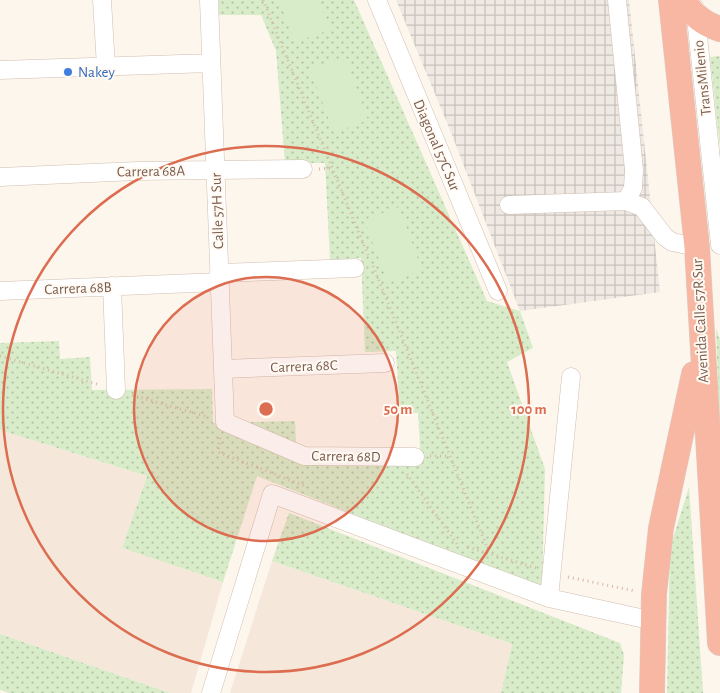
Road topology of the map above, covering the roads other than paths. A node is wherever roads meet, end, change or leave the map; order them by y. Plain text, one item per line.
1 (102, 0) edge
2 (209, 0) edge
3 (377, 0) edge
4 (617, 0) edge
5 (671, 0) edge
6 (691, 5) edge
7 (720, 28) edge
8 (211, 63) junction
9 (106, 67) junction
10 (0, 70) edge
11 (303, 169) dead end
12 (215, 170) junction
13 (0, 177) edge
14 (626, 201) junction
15 (509, 205) dead end
16 (708, 246) edge
17 (356, 268) dead end
18 (219, 278) junction
19 (112, 286) junction
20 (0, 291) edge
21 (498, 291) dead end
22 (701, 344) junction
23 (385, 363) dead end
24 (223, 369) junction
25 (571, 377) dead end
26 (116, 390) dead end
27 (225, 422) joint
28 (415, 457) dead end
29 (549, 598) junction
30 (654, 621) junction
31 (720, 643) edge
32 (211, 693) edge
33 (652, 693) edge

1 - 9 street
2 - 8 street, Calle 57H Sur
3 - 21 street, Diagonal 57C Sur
4 - 14 street
5 - 16 highway, Avenida Calle 57R Sur
6 - 7 highway
6 - 16 street, TransMilenio
8 - 9 street
8 - 12 street, Calle 57H Sur
9 - 10 street
11 - 12 street, Carrera 68A
12 - 13 street, Carrera 68A
12 - 18 street, Calle 57H Sur
14 - 15 street
14 - 16 street
16 - 22 highway, Avenida Calle 57R Sur
17 - 18 street
18 - 19 street, Carrera 68B
18 - 24 street, Calle 57H Sur
19 - 20 street, Carrera 68B
19 - 26 street
22 - 30 highway
22 - 31 highway, Avenida Calle 57R Sur
23 - 24 street, Carrera 68C
24 - 27 street, Calle 57H Sur
25 - 29 street
27 - 28 street, Carrera 68D
29 - 30 street
29 - 32 street
30 - 33 highway

